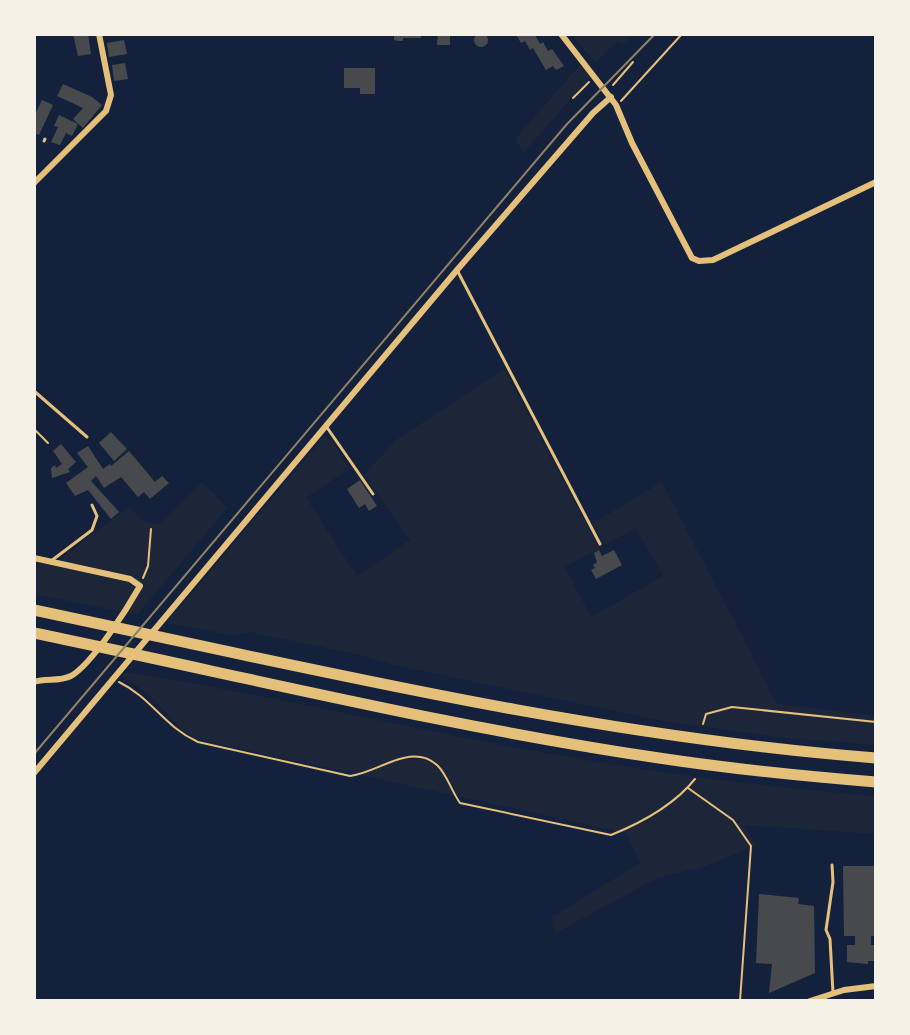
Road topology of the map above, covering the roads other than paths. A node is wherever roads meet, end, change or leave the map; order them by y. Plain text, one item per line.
1 (99, 34) edge
2 (561, 34) edge
3 (609, 94) junction
4 (876, 182) edge
5 (34, 183) edge
6 (457, 270) junction
7 (34, 391) edge
8 (326, 426) junction
9 (87, 437) dead end
10 (373, 494) dead end
11 (92, 505) dead end
12 (600, 544) dead end
13 (34, 558) edge
14 (51, 561) junction
15 (34, 610) edge
16 (34, 633) edge
17 (34, 682) edge
18 (876, 758) edge
19 (34, 773) edge
20 (876, 782) edge
21 (832, 865) dead end
22 (876, 986) edge
23 (833, 993) junction
24 (810, 1001) edge

1 - 5 street
2 - 3 street
3 - 4 street
3 - 6 street
6 - 8 street
6 - 12 lane
7 - 9 lane
8 - 10 lane
8 - 19 street
11 - 14 lane
13 - 14 street
14 - 17 street
15 - 18 highway
16 - 20 highway
21 - 23 lane
22 - 23 street
23 - 24 street

